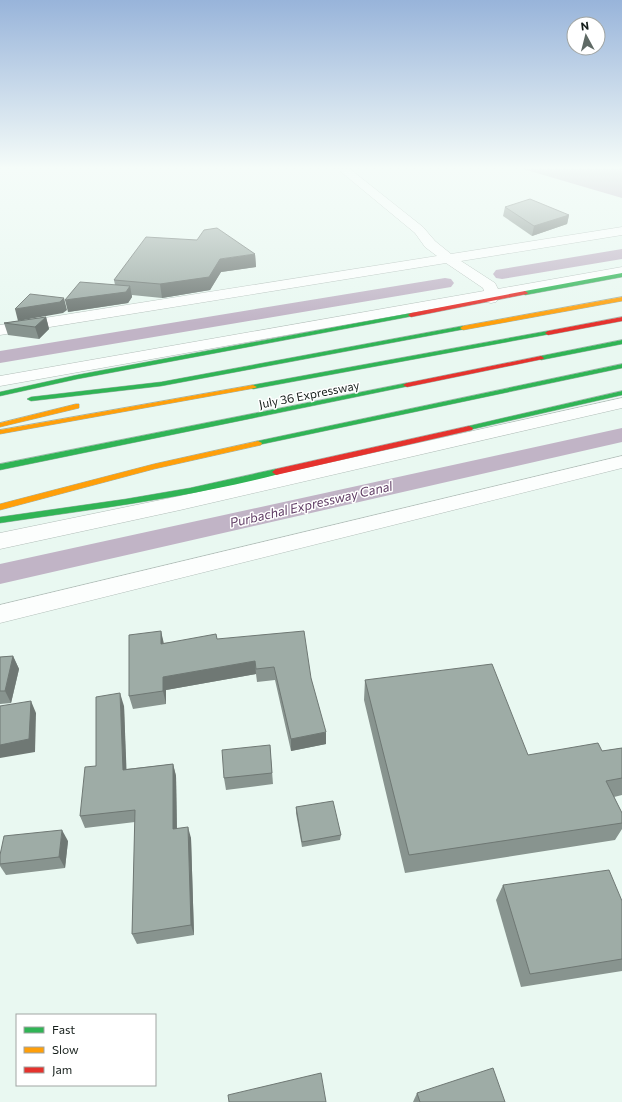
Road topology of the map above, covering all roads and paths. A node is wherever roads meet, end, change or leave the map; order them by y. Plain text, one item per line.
1 (407, 220) edge
2 (622, 232) edge
3 (449, 259) junction
4 (622, 270) edge
5 (622, 275) edge
6 (491, 297) junction
7 (622, 299) edge
8 (622, 319) edge
9 (0, 330) edge
10 (622, 342) edge
11 (622, 366) edge
12 (0, 381) edge
13 (161, 384) junction
14 (622, 393) edge
15 (0, 394) edge
16 (23, 400) dead end
17 (622, 403) edge
18 (0, 425) edge
19 (0, 432) edge
20 (622, 462) edge
21 (0, 467) edge
22 (76, 486) junction
23 (15, 493) dead end
24 (0, 507) edge
25 (0, 520) edge
26 (0, 541) edge
27 (0, 614) edge

1 - 3 street
2 - 3 street
3 - 6 street
3 - 9 street
4 - 6 street
5 - 6 main road
6 - 12 street
6 - 15 main road
7 - 13 main road
8 - 19 main road, July 36 Expressway
10 - 21 main road, July 36 Expressway
11 - 22 main road
13 - 16 main road
13 - 18 main road
14 - 25 main road
17 - 26 street
20 - 27 street
22 - 23 main road
22 - 24 main road

